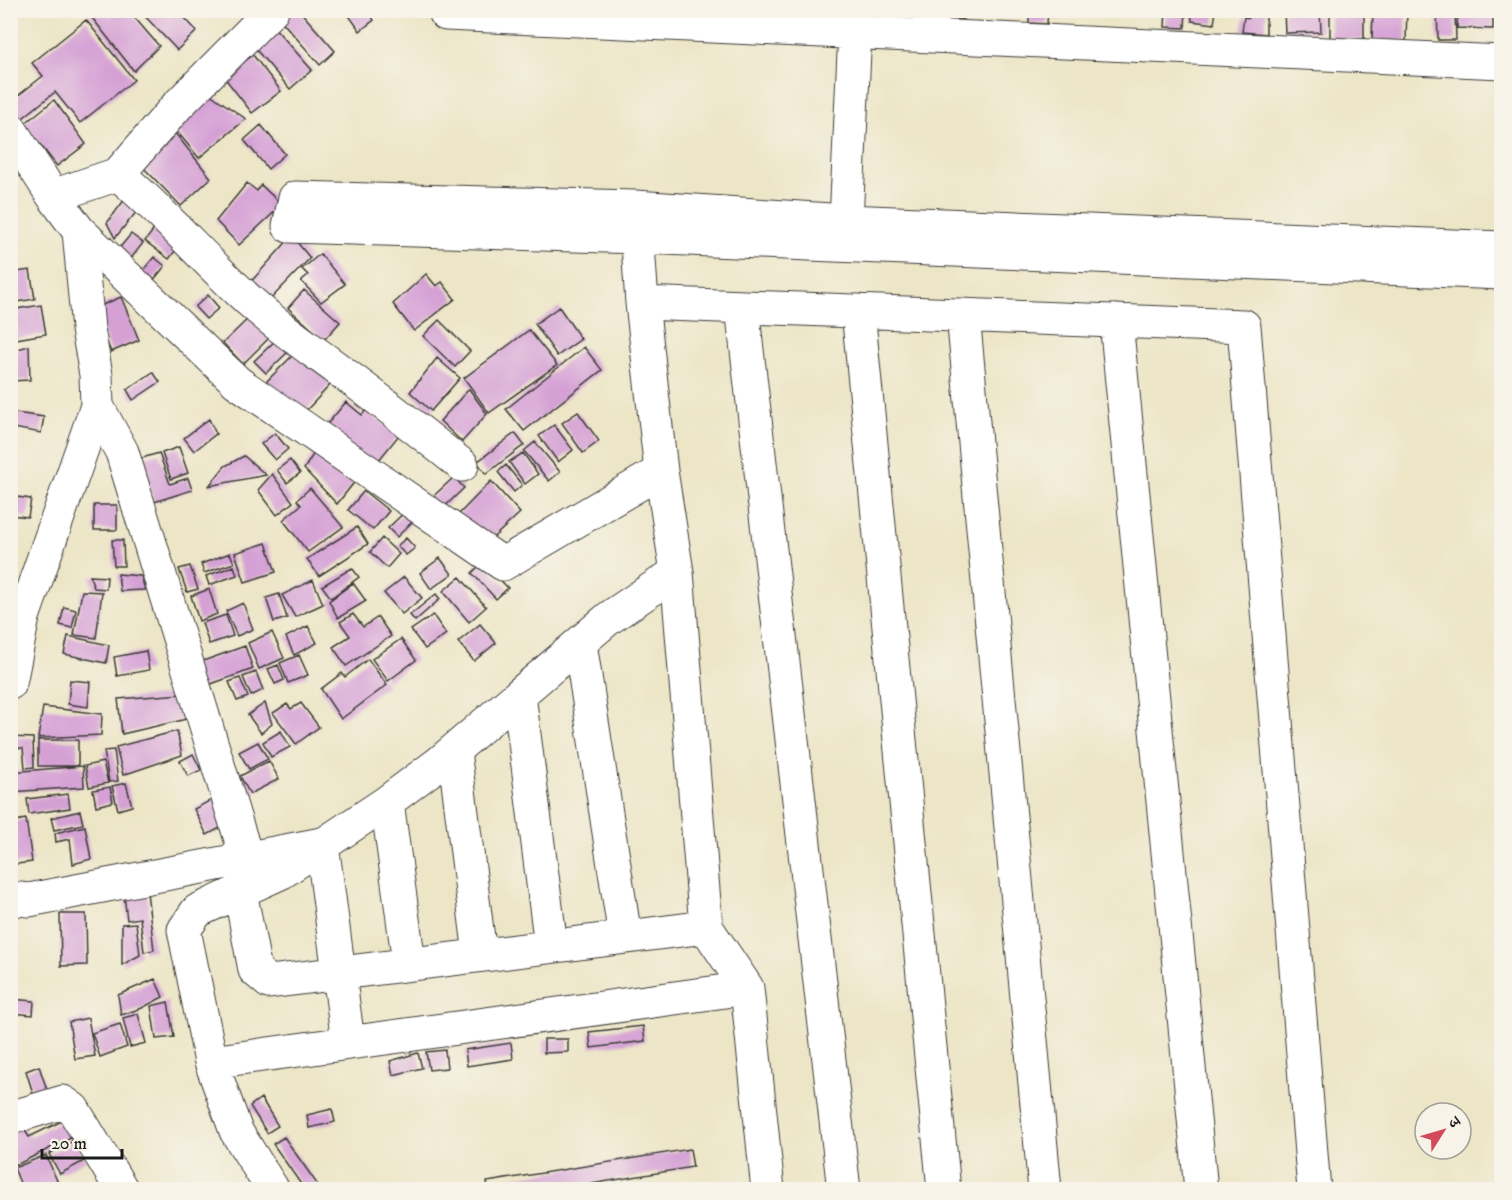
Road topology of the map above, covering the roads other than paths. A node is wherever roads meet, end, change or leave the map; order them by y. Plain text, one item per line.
1 (272, 10) edge
2 (446, 14) dead end
3 (724, 18) edge
4 (856, 21) edge
5 (1502, 62) edge
6 (10, 129) edge
7 (118, 174) junction
8 (53, 196) junction
9 (846, 221) junction
10 (637, 222) junction
11 (78, 231) junction
12 (1502, 248) edge
13 (1502, 273) edge
14 (642, 303) junction
15 (742, 307) junction
16 (858, 311) junction
17 (963, 315) junction
18 (1116, 321) junction
19 (97, 406) junction
20 (462, 465) dead end
21 (661, 471) junction
22 (677, 572) junction
23 (580, 643) junction
24 (10, 683) edge
25 (519, 695) junction
26 (454, 751) junction
27 (387, 802) junction
28 (322, 844) junction
29 (247, 859) junction
30 (240, 891) junction
31 (10, 898) edge
32 (706, 927) junction
33 (626, 937) junction
34 (551, 946) junction
35 (480, 954) junction
36 (409, 963) junction
37 (337, 971) junction
38 (747, 988) junction
39 (348, 1042) junction
40 (211, 1062) junction
41 (10, 1118) edge
42 (122, 1190) edge
43 (273, 1190) edge
44 (768, 1190) edge
45 (844, 1190) edge
46 (944, 1190) edge
47 (1045, 1190) edge
48 (1201, 1190) edge
49 (1314, 1190) edge

1 - 7 street
2 - 3 street
3 - 4 street
4 - 5 street
4 - 9 street
6 - 8 street
7 - 8 street
7 - 20 street
8 - 11 street
9 - 10 street
9 - 12 street
10 - 10 street
10 - 13 street
10 - 14 street
11 - 19 street
11 - 21 street
14 - 15 street
14 - 21 street
15 - 16 street
15 - 45 street
16 - 17 street
16 - 46 street
17 - 18 street
17 - 47 street
18 - 48 street
18 - 49 street
19 - 24 street
19 - 29 street
21 - 22 street
22 - 23 street
22 - 32 street
23 - 25 street
23 - 33 street
25 - 26 street
25 - 34 street
26 - 27 street
26 - 35 street
27 - 28 street
27 - 36 street
28 - 29 street
28 - 30 street
28 - 37 street
29 - 31 street
30 - 37 street
30 - 40 street
32 - 33 street
32 - 38 street
33 - 34 street
34 - 35 street
35 - 36 street
36 - 37 street
37 - 39 street
38 - 39 street
38 - 44 street
39 - 40 street
40 - 43 street
41 - 42 street

